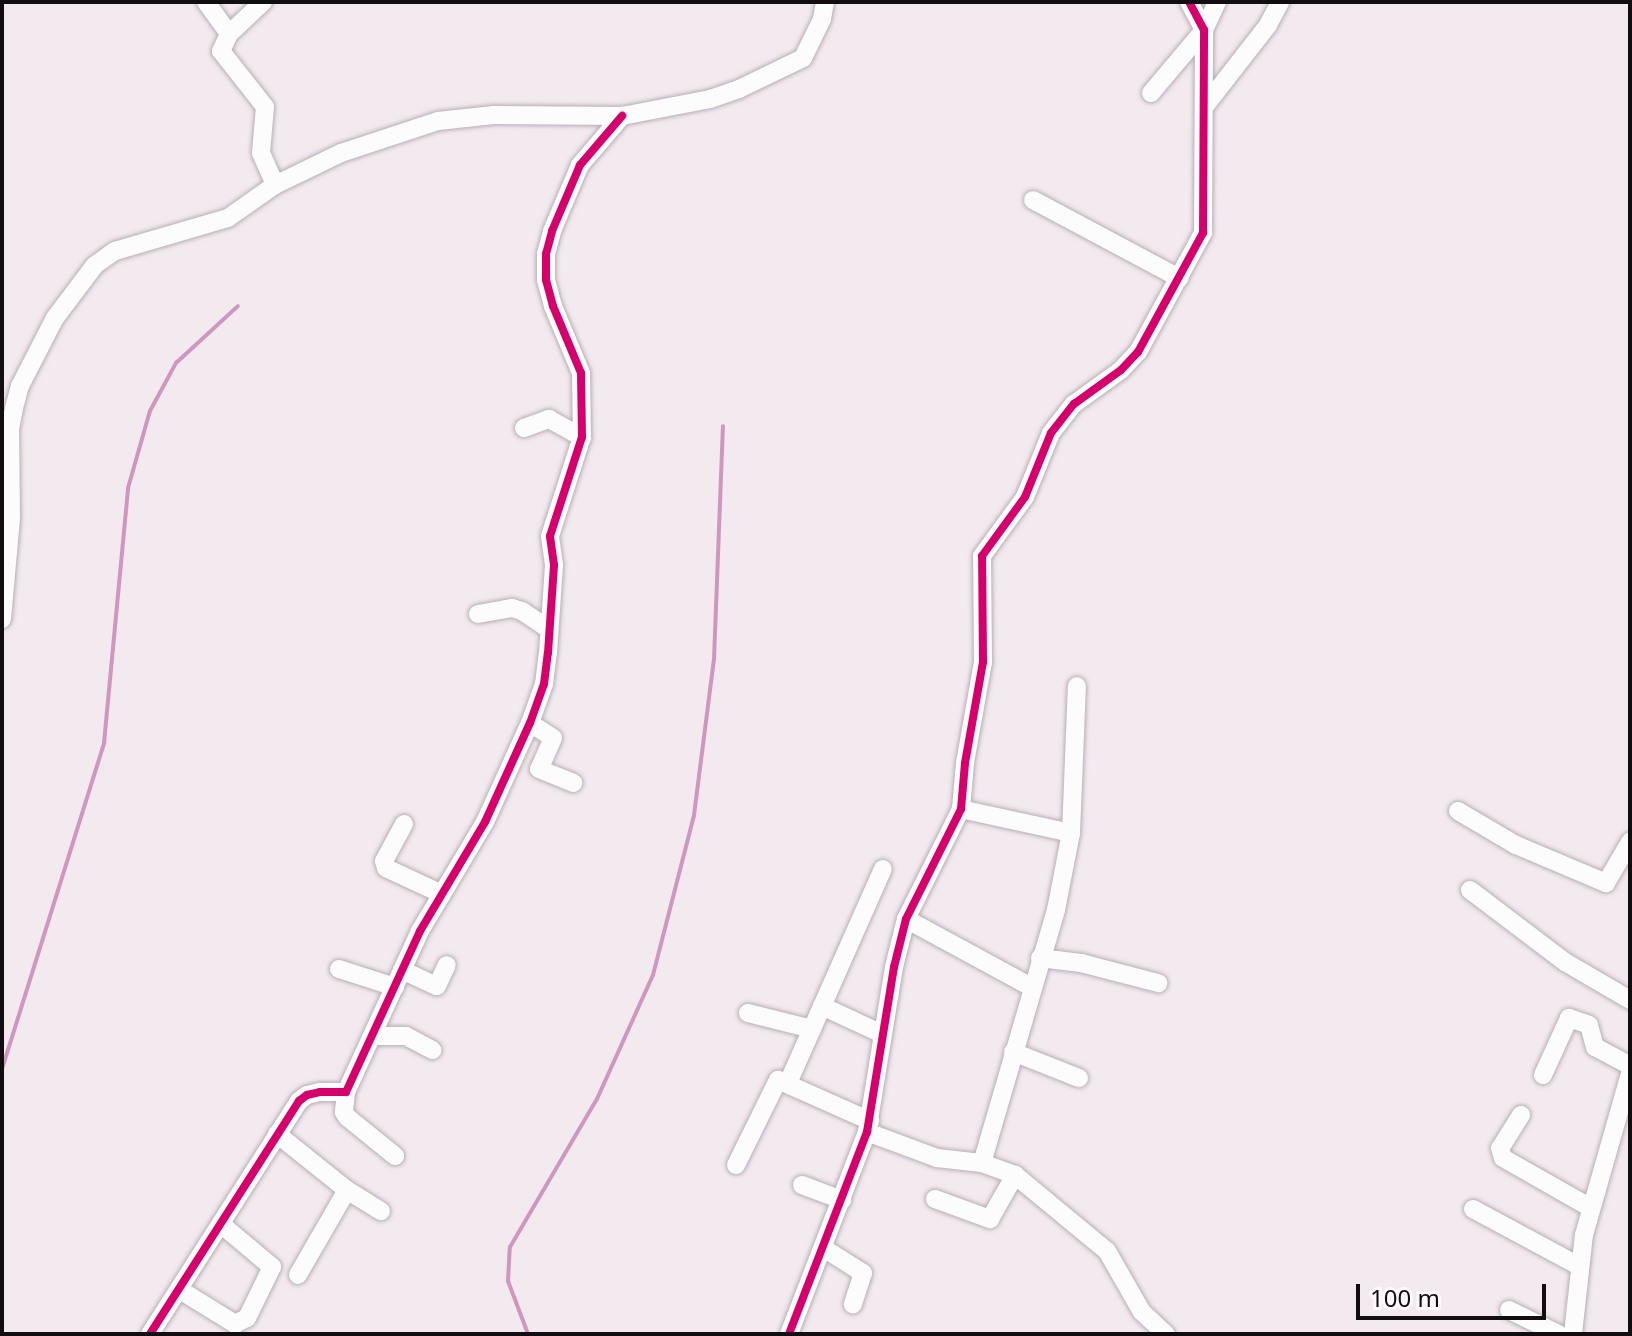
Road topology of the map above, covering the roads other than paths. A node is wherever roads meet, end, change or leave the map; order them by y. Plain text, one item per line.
1 (206, 2) edge
2 (263, 2) edge
3 (825, 2) edge
4 (1189, 2) edge
5 (1217, 2) edge
6 (1280, 2) edge
7 (1204, 30) junction
8 (229, 34) junction
9 (1151, 93) dead end
10 (1205, 106) junction
11 (622, 116) junction
12 (275, 185) junction
13 (1033, 200) dead end
14 (1179, 278) junction
15 (524, 428) dead end
16 (582, 437) junction
17 (478, 614) dead end
18 (2, 619) edge
19 (547, 628) junction
20 (1077, 686) dead end
21 (530, 723) junction
22 (573, 783) dead end
23 (961, 809) junction
24 (1458, 811) dead end
25 (404, 824) dead end
26 (1071, 833) junction
27 (1630, 842) edge
28 (883, 869) dead end
29 (1470, 890) dead end
30 (442, 894) junction
31 (906, 919) junction
32 (1040, 958) junction
33 (447, 965) dead end
34 (339, 969) dead end
35 (398, 978) junction
36 (1158, 983) dead end
37 (1031, 987) junction
38 (1630, 1000) edge
39 (822, 1006) junction
40 (748, 1013) dead end
41 (812, 1029) junction
42 (882, 1034) junction
43 (372, 1036) junction
44 (432, 1050) dead end
45 (1013, 1052) junction
46 (1630, 1066) edge
47 (1543, 1075) dead end
48 (1079, 1078) dead end
49 (1629, 1082) edge
50 (788, 1083) junction
51 (346, 1092) junction
52 (1521, 1115) dead end
53 (868, 1127) junction
54 (277, 1134) junction
55 (395, 1156) dead end
56 (982, 1163) junction
57 (736, 1165) dead end
58 (1015, 1175) junction
59 (802, 1185) dead end
60 (347, 1190) junction
61 (935, 1199) dead end
62 (842, 1200) junction
63 (1591, 1208) junction
64 (1473, 1209) dead end
65 (381, 1211) dead end
66 (221, 1224) junction
67 (825, 1249) junction
68 (1579, 1266) junction
69 (298, 1275) dead end
70 (180, 1290) junction
71 (853, 1304) dead end
72 (1509, 1310) dead end
73 (150, 1334) edge
74 (789, 1334) edge
75 (1166, 1334) edge
76 (1558, 1334) edge
77 (1573, 1334) edge

1 - 8 street
2 - 8 street
3 - 11 street
4 - 7 street
5 - 7 street
6 - 10 street
7 - 9 street
7 - 10 street
8 - 12 street
10 - 14 street
11 - 12 street
11 - 16 street
12 - 18 street
13 - 14 street
14 - 23 street
15 - 16 street
16 - 19 street
17 - 19 street
19 - 21 street
20 - 26 street
21 - 22 street
21 - 30 street
23 - 26 street
23 - 31 street
24 - 27 street
25 - 30 street
26 - 32 street
28 - 39 street
29 - 38 street
30 - 35 street
31 - 37 street
31 - 42 street
32 - 36 street
32 - 37 street
33 - 35 street
34 - 35 street
35 - 43 street
37 - 45 street
39 - 41 street
39 - 42 street
40 - 41 street
41 - 50 street
42 - 53 street
43 - 44 street
43 - 51 street
45 - 48 street
45 - 56 street
46 - 47 street
49 - 63 street
50 - 53 street
50 - 57 street
51 - 54 street
51 - 55 street
52 - 63 street
53 - 56 street
53 - 62 street
54 - 60 street
54 - 66 street
56 - 58 street
58 - 61 street
58 - 75 street
59 - 62 street
60 - 65 street
60 - 69 street
62 - 67 street
63 - 68 street
64 - 68 street
66 - 70 street
66 - 70 street
67 - 71 street
67 - 74 street
68 - 77 street
70 - 73 street
72 - 76 street

